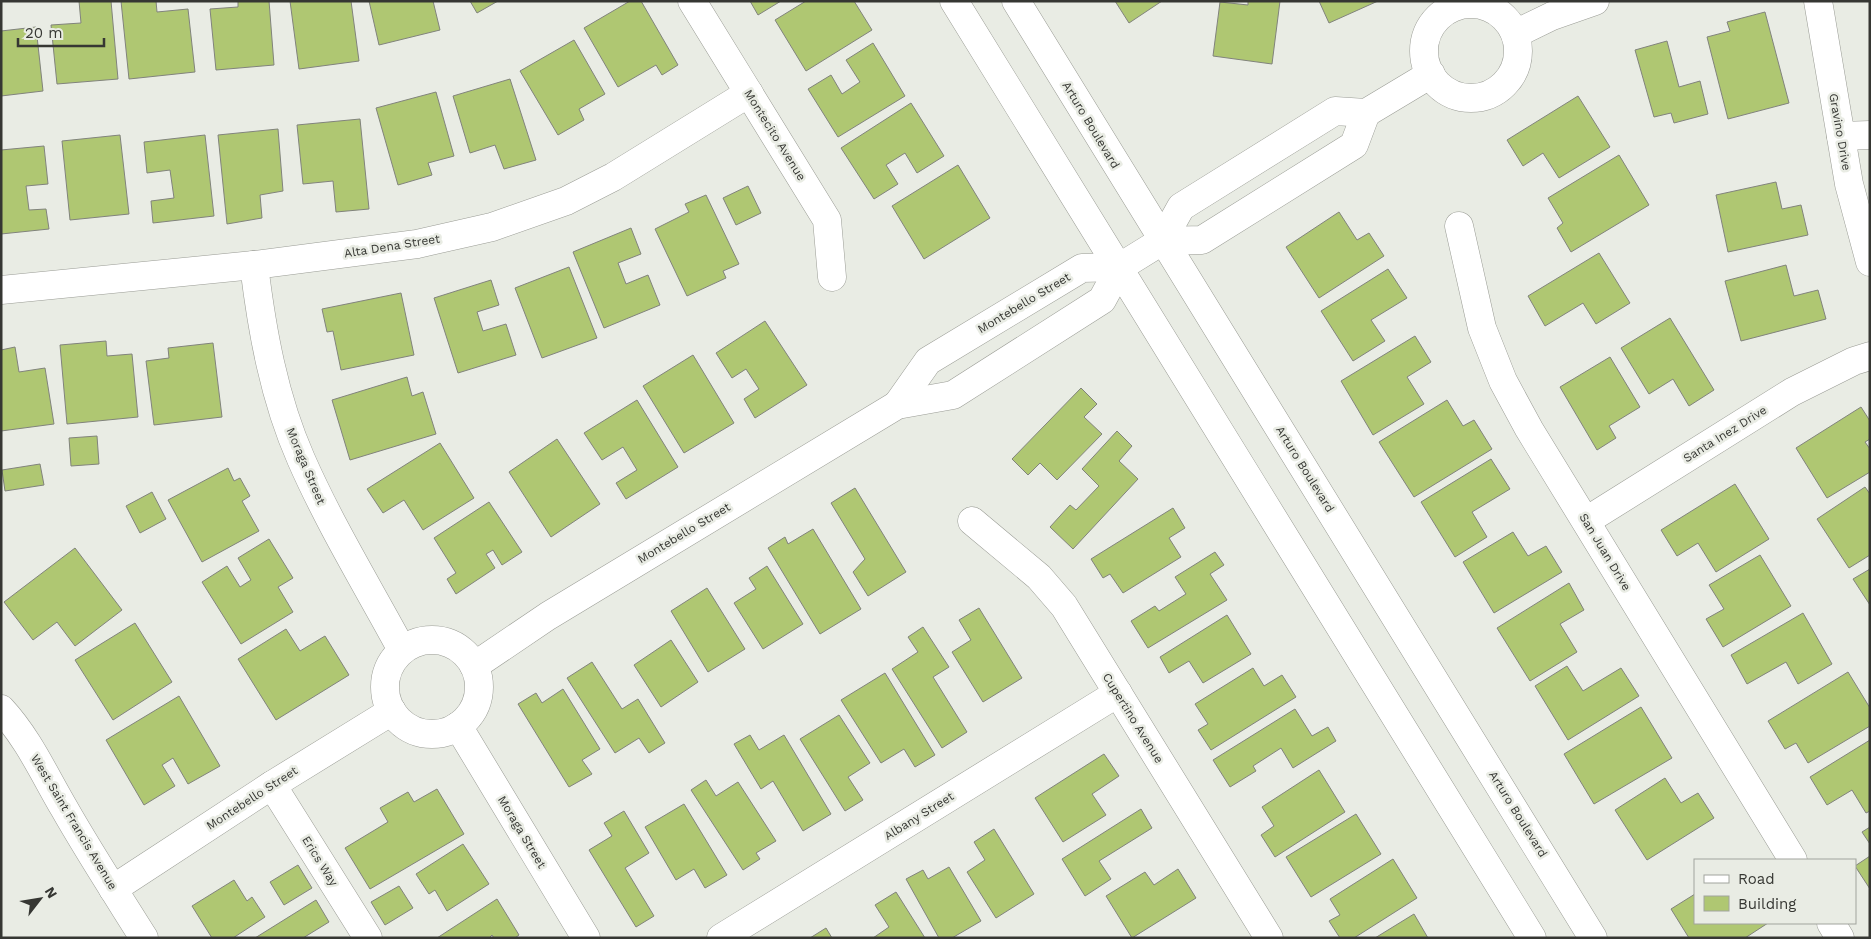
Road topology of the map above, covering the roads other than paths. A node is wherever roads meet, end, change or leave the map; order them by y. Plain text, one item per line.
1 (692, 1) edge
2 (954, 1) edge
3 (1016, 1) edge
4 (1595, 1) edge
5 (1818, 1) edge
6 (1448, 5) edge
7 (1515, 34) junction
8 (1431, 74) junction
9 (749, 93) junction
10 (1366, 113) junction
11 (1841, 136) junction
12 (1870, 136) edge
13 (1459, 226) dead end
14 (1162, 241) junction
15 (1870, 262) edge
16 (254, 265) junction
17 (1120, 267) junction
18 (832, 277) dead end
19 (1, 290) edge
20 (1870, 356) edge
21 (897, 405) junction
22 (972, 521) dead end
23 (1586, 521) junction
24 (402, 650) junction
25 (474, 666) junction
26 (1118, 693) junction
27 (1, 709) edge
28 (392, 711) junction
29 (458, 726) junction
30 (272, 785) junction
31 (1792, 859) edge
32 (114, 889) junction
33 (1832, 924) edge
34 (144, 938) edge
35 (368, 938) edge
36 (586, 938) edge
37 (721, 938) edge
38 (1269, 938) edge
39 (1532, 938) edge
40 (1593, 938) edge
41 (1840, 938) edge

1 - 9 street, Montecito Avenue
2 - 17 street
3 - 14 street, Arturo Boulevard
4 - 7 street
5 - 11 street, Gravino Drive
6 - 7 street
6 - 8 street
7 - 8 street
8 - 10 street
9 - 16 street, Alta Dena Street
9 - 18 street, Montecito Avenue
10 - 14 street, Montebello Street
10 - 14 street
11 - 12 street
11 - 15 street, Gravino Drive
13 - 23 street, San Juan Drive
14 - 17 street, Montebello Street
14 - 40 street, Arturo Boulevard
16 - 19 street, Alta Dena Street
16 - 24 street, Moraga Street
17 - 21 street, Montebello Street
17 - 21 street, Montebello Street
17 - 39 street
20 - 23 street, Santa Inez Drive
21 - 25 street, Montebello Street
22 - 26 street, Cupertino Avenue
23 - 31 street, San Juan Drive
24 - 25 street
24 - 28 street
25 - 29 street
26 - 37 street, Albany Street
26 - 38 street, Cupertino Avenue
27 - 32 street, West Saint Francis Avenue
28 - 29 street
28 - 30 street, Montebello Street
29 - 36 street, Moraga Street
30 - 32 street, Montebello Street
30 - 35 street, Erics Way
32 - 34 street, West Saint Francis Avenue
33 - 41 street

